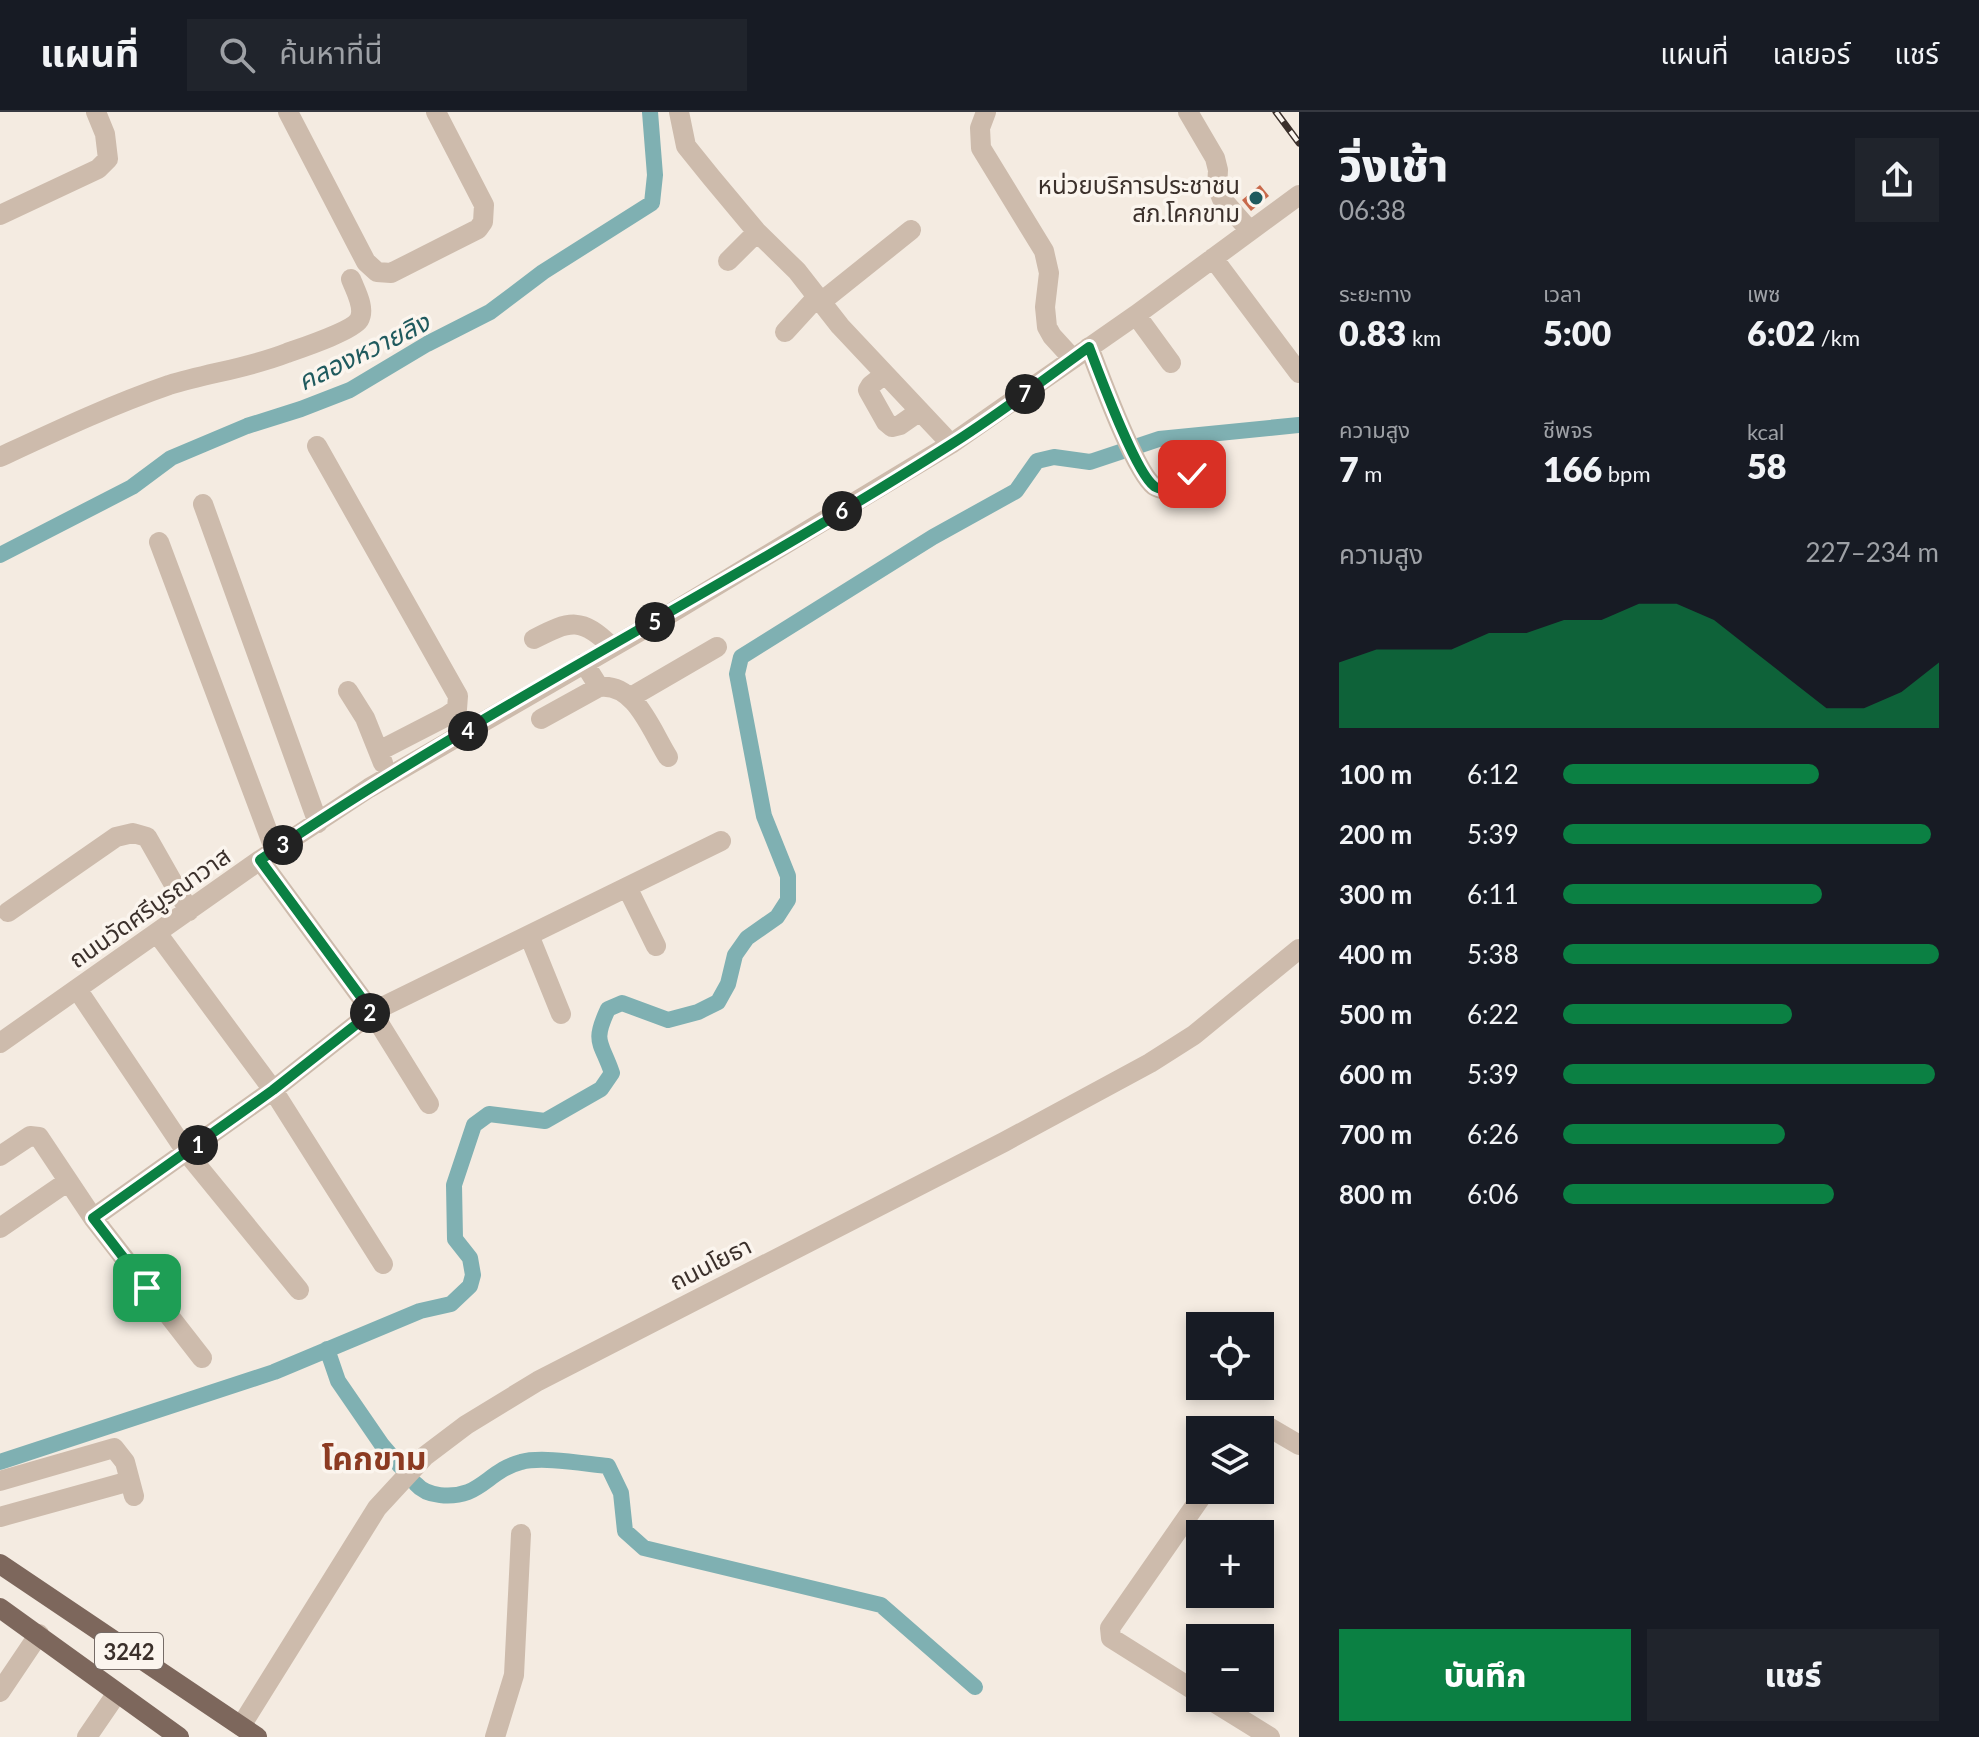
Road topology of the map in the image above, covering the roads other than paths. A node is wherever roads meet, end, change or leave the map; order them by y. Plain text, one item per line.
1 (96, 112) edge
2 (288, 112) edge
3 (436, 112) edge
4 (679, 112) edge
5 (986, 112) edge
6 (1188, 112) edge
7 (1299, 195) edge
8 (0, 215) edge
9 (911, 230) dead end
10 (1250, 231) junction
11 (757, 232) junction
12 (1213, 258) junction
13 (728, 261) dead end
14 (351, 279) dead end
15 (819, 300) junction
16 (1136, 315) junction
17 (785, 332) dead end
18 (1081, 353) junction
19 (1171, 363) dead end
20 (1299, 373) edge
21 (885, 374) junction
22 (920, 411) junction
23 (951, 444) junction
24 (317, 446) dead end
25 (0, 457) edge
26 (1192, 474) dead end
27 (203, 504) dead end
28 (159, 542) dead end
29 (534, 639) dead end
30 (612, 647) junction
31 (717, 647) dead end
32 (584, 663) junction
33 (599, 687) junction
34 (348, 691) dead end
35 (631, 697) junction
36 (541, 719) dead end
37 (379, 751) junction
38 (668, 757) dead end
39 (388, 778) junction
40 (318, 823) junction
41 (721, 841) dead end
42 (267, 856) junction
43 (627, 887) junction
44 (189, 911) junction
45 (8, 912) dead end
46 (157, 933) junction
47 (529, 935) junction
48 (656, 946) dead end
49 (1299, 949) edge
50 (77, 989) junction
51 (372, 1012) junction
52 (561, 1014) dead end
53 (0, 1043) edge
54 (273, 1090) junction
55 (429, 1104) dead end
56 (187, 1153) junction
57 (0, 1156) edge
58 (67, 1182) junction
59 (93, 1218) junction
60 (0, 1228) edge
61 (383, 1264) dead end
62 (299, 1290) dead end
63 (202, 1358) dead end
64 (1274, 1430) edge
65 (1299, 1445) edge
66 (0, 1481) edge
67 (1196, 1504) edge
68 (0, 1517) edge
69 (521, 1534) dead end
70 (0, 1564) edge
71 (0, 1608) edge
72 (39, 1634) junction
73 (1186, 1685) edge
74 (0, 1692) edge
75 (117, 1693) junction
76 (1230, 1712) edge
77 (249, 1731) edge
78 (87, 1737) edge
79 (179, 1737) edge
80 (495, 1737) edge
81 (1270, 1737) edge

1 - 8 street
2 - 3 street
4 - 11 street
5 - 18 street
6 - 10 street
7 - 10 street, ถนนวัดศรีบูรณาวาส
9 - 15 street
10 - 12 street, ถนนวัดศรีบูรณาวาส
11 - 13 street
11 - 15 street
12 - 16 street, ถนนวัดศรีบูรณาวาส
12 - 20 street
14 - 25 street
15 - 17 street
15 - 21 street
16 - 18 street, ถนนวัดศรีบูรณาวาส
16 - 19 street
18 - 23 street, ถนนวัดศรีบูรณาวาส
18 - 26 street
21 - 22 street
21 - 22 street
22 - 23 street
23 - 30 street, ถนนวัดศรีบูรณาวาส
24 - 37 street
27 - 40 street
28 - 42 street
29 - 30 street
30 - 32 street, ถนนวัดศรีบูรณาวาส
31 - 35 street
32 - 33 street
32 - 39 street, ถนนวัดศรีบูรณาวาส
33 - 35 street
33 - 36 street
34 - 37 street
35 - 38 street
37 - 39 street
39 - 40 street, ถนนวัดศรีบูรณาวาส
40 - 42 street, ถนนวัดศรีบูรณาวาส
41 - 43 street
42 - 44 street, ถนนวัดศรีบูรณาวาส
42 - 51 street
43 - 47 street
43 - 48 street
44 - 45 street
44 - 46 street, ถนนวัดศรีบูรณาวาส
46 - 50 street, ถนนวัดศรีบูรณาวาส
46 - 54 street
47 - 51 street
47 - 52 street
49 - 77 street, ถนนโยธา
50 - 53 street, ถนนวัดศรีบูรณาวาส
50 - 56 street
51 - 54 street
51 - 55 street
54 - 56 street
54 - 61 street
56 - 59 street
56 - 62 street
57 - 58 street
58 - 59 street
58 - 60 street
59 - 63 street
64 - 65 street
66 - 68 street
67 - 73 street
69 - 80 street
70 - 77 main road, 3242
71 - 72 main road, 3242
72 - 74 street
72 - 75 main road, 3242
75 - 78 street
75 - 79 main road, 3242
76 - 81 street

